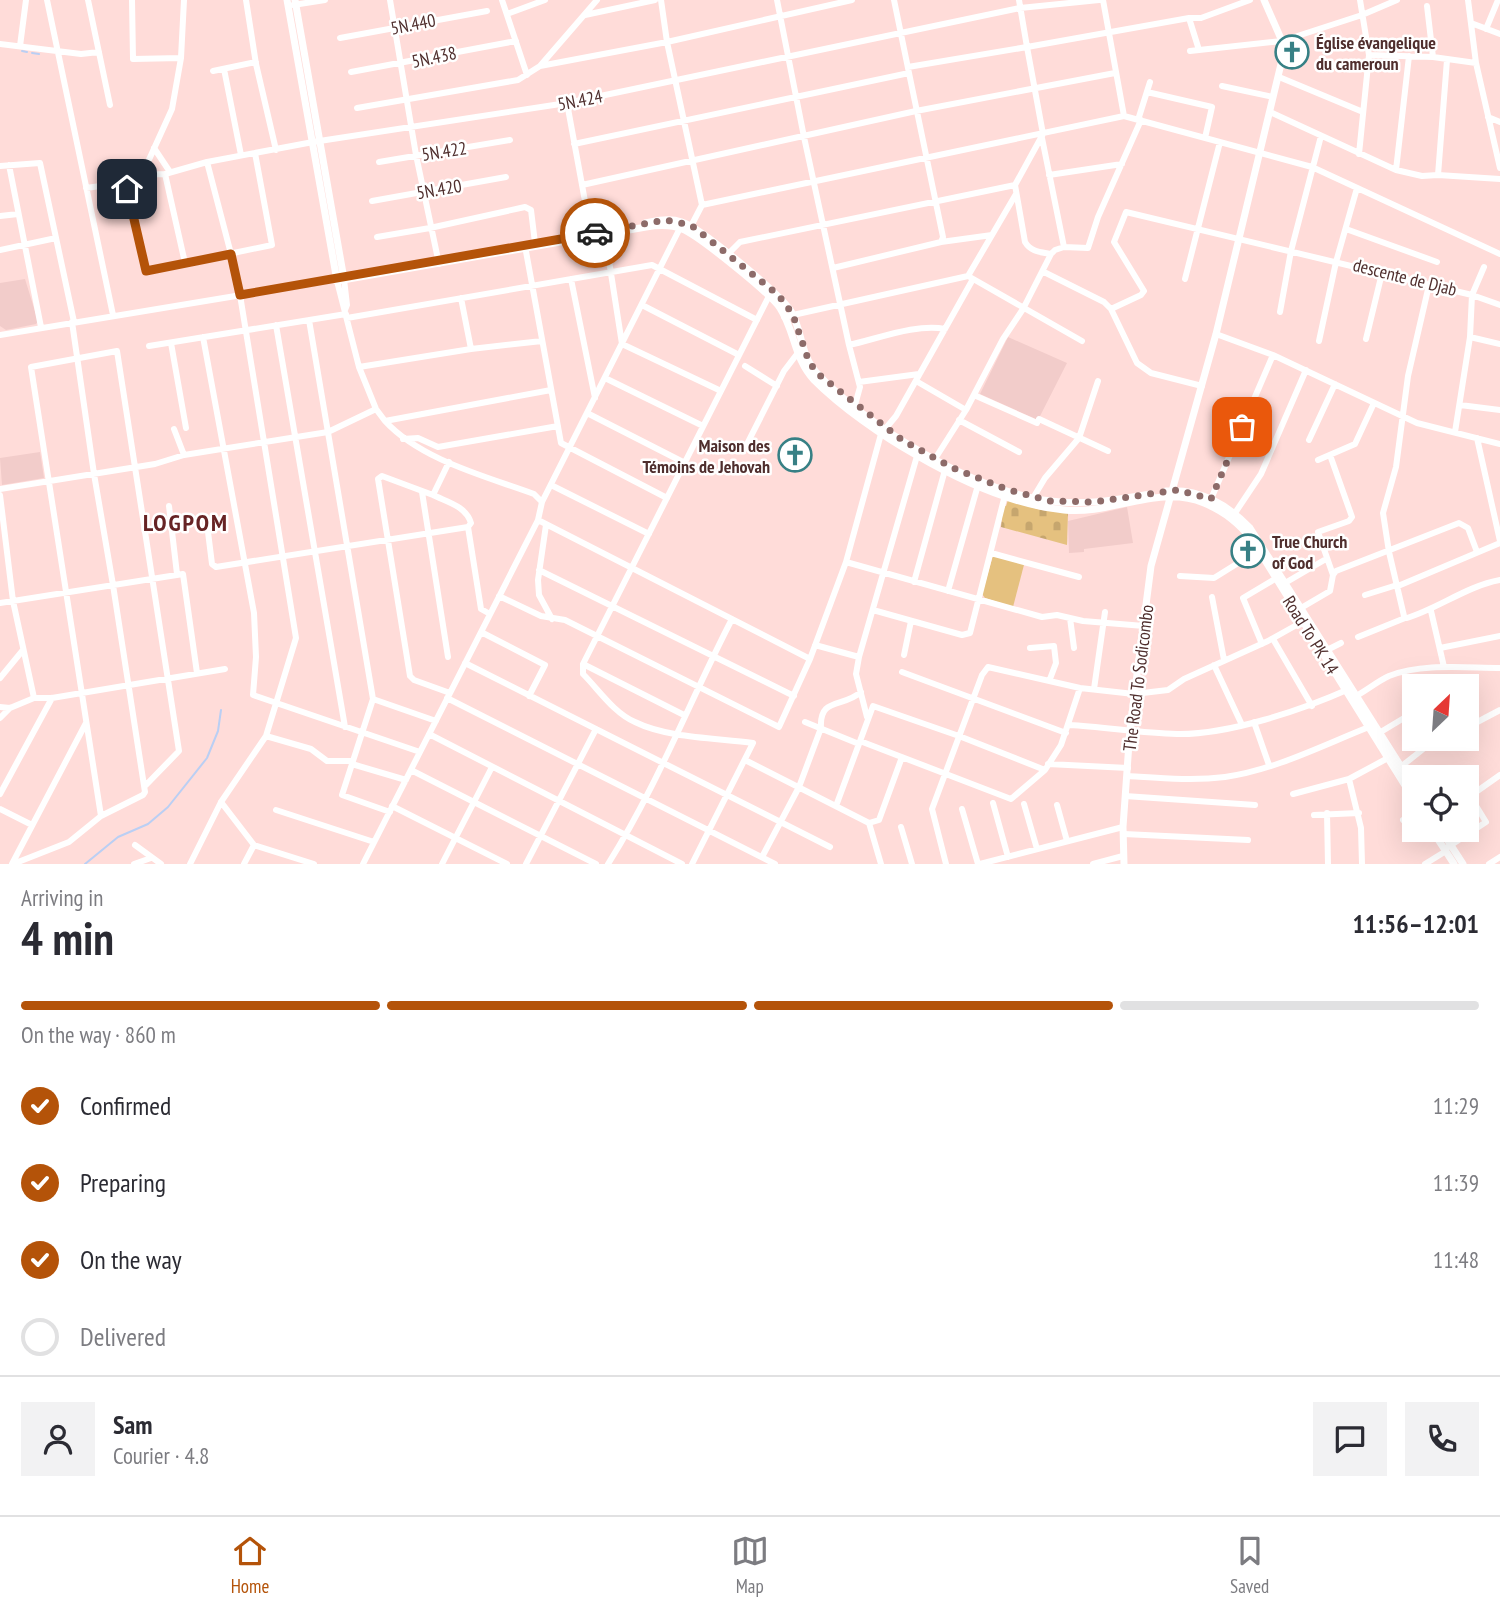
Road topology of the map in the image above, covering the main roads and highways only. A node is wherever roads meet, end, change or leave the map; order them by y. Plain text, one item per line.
1 (1264, 0) edge
2 (292, 3) edge
3 (687, 228) junction
4 (525, 247) junction
5 (726, 257) junction
6 (788, 316) junction
7 (883, 432) junction
8 (934, 462) junction
9 (1173, 493) junction
10 (1185, 494) junction
11 (1348, 690) junction
12 (1398, 769) junction
13 (1402, 774) edge
14 (1402, 777) edge
15 (1441, 842) edge
16 (1445, 842) edge
17 (1447, 849) junction
18 (1123, 860) edge
19 (1454, 864) edge
20 (1463, 864) edge

1 - 9 main road, The Road To Sodicombo
2 - 4 main road
3 - 4 main road
3 - 4 main road
3 - 5 main road
5 - 6 main road
5 - 6 main road
6 - 7 main road
6 - 7 main road
7 - 8 main road
7 - 8 main road
8 - 9 main road
8 - 9 main road
9 - 10 main road
9 - 18 main road, The Road To Sodicombo
10 - 11 main road, Road To PK 14
10 - 11 main road, Road To PK 14
11 - 12 main road, Road To PK 14
11 - 12 main road, Road To PK 14
12 - 13 main road, Road To PK 14
12 - 14 main road, Road To PK 14
15 - 17 main road
16 - 17 main road
17 - 19 main road
17 - 20 main road

